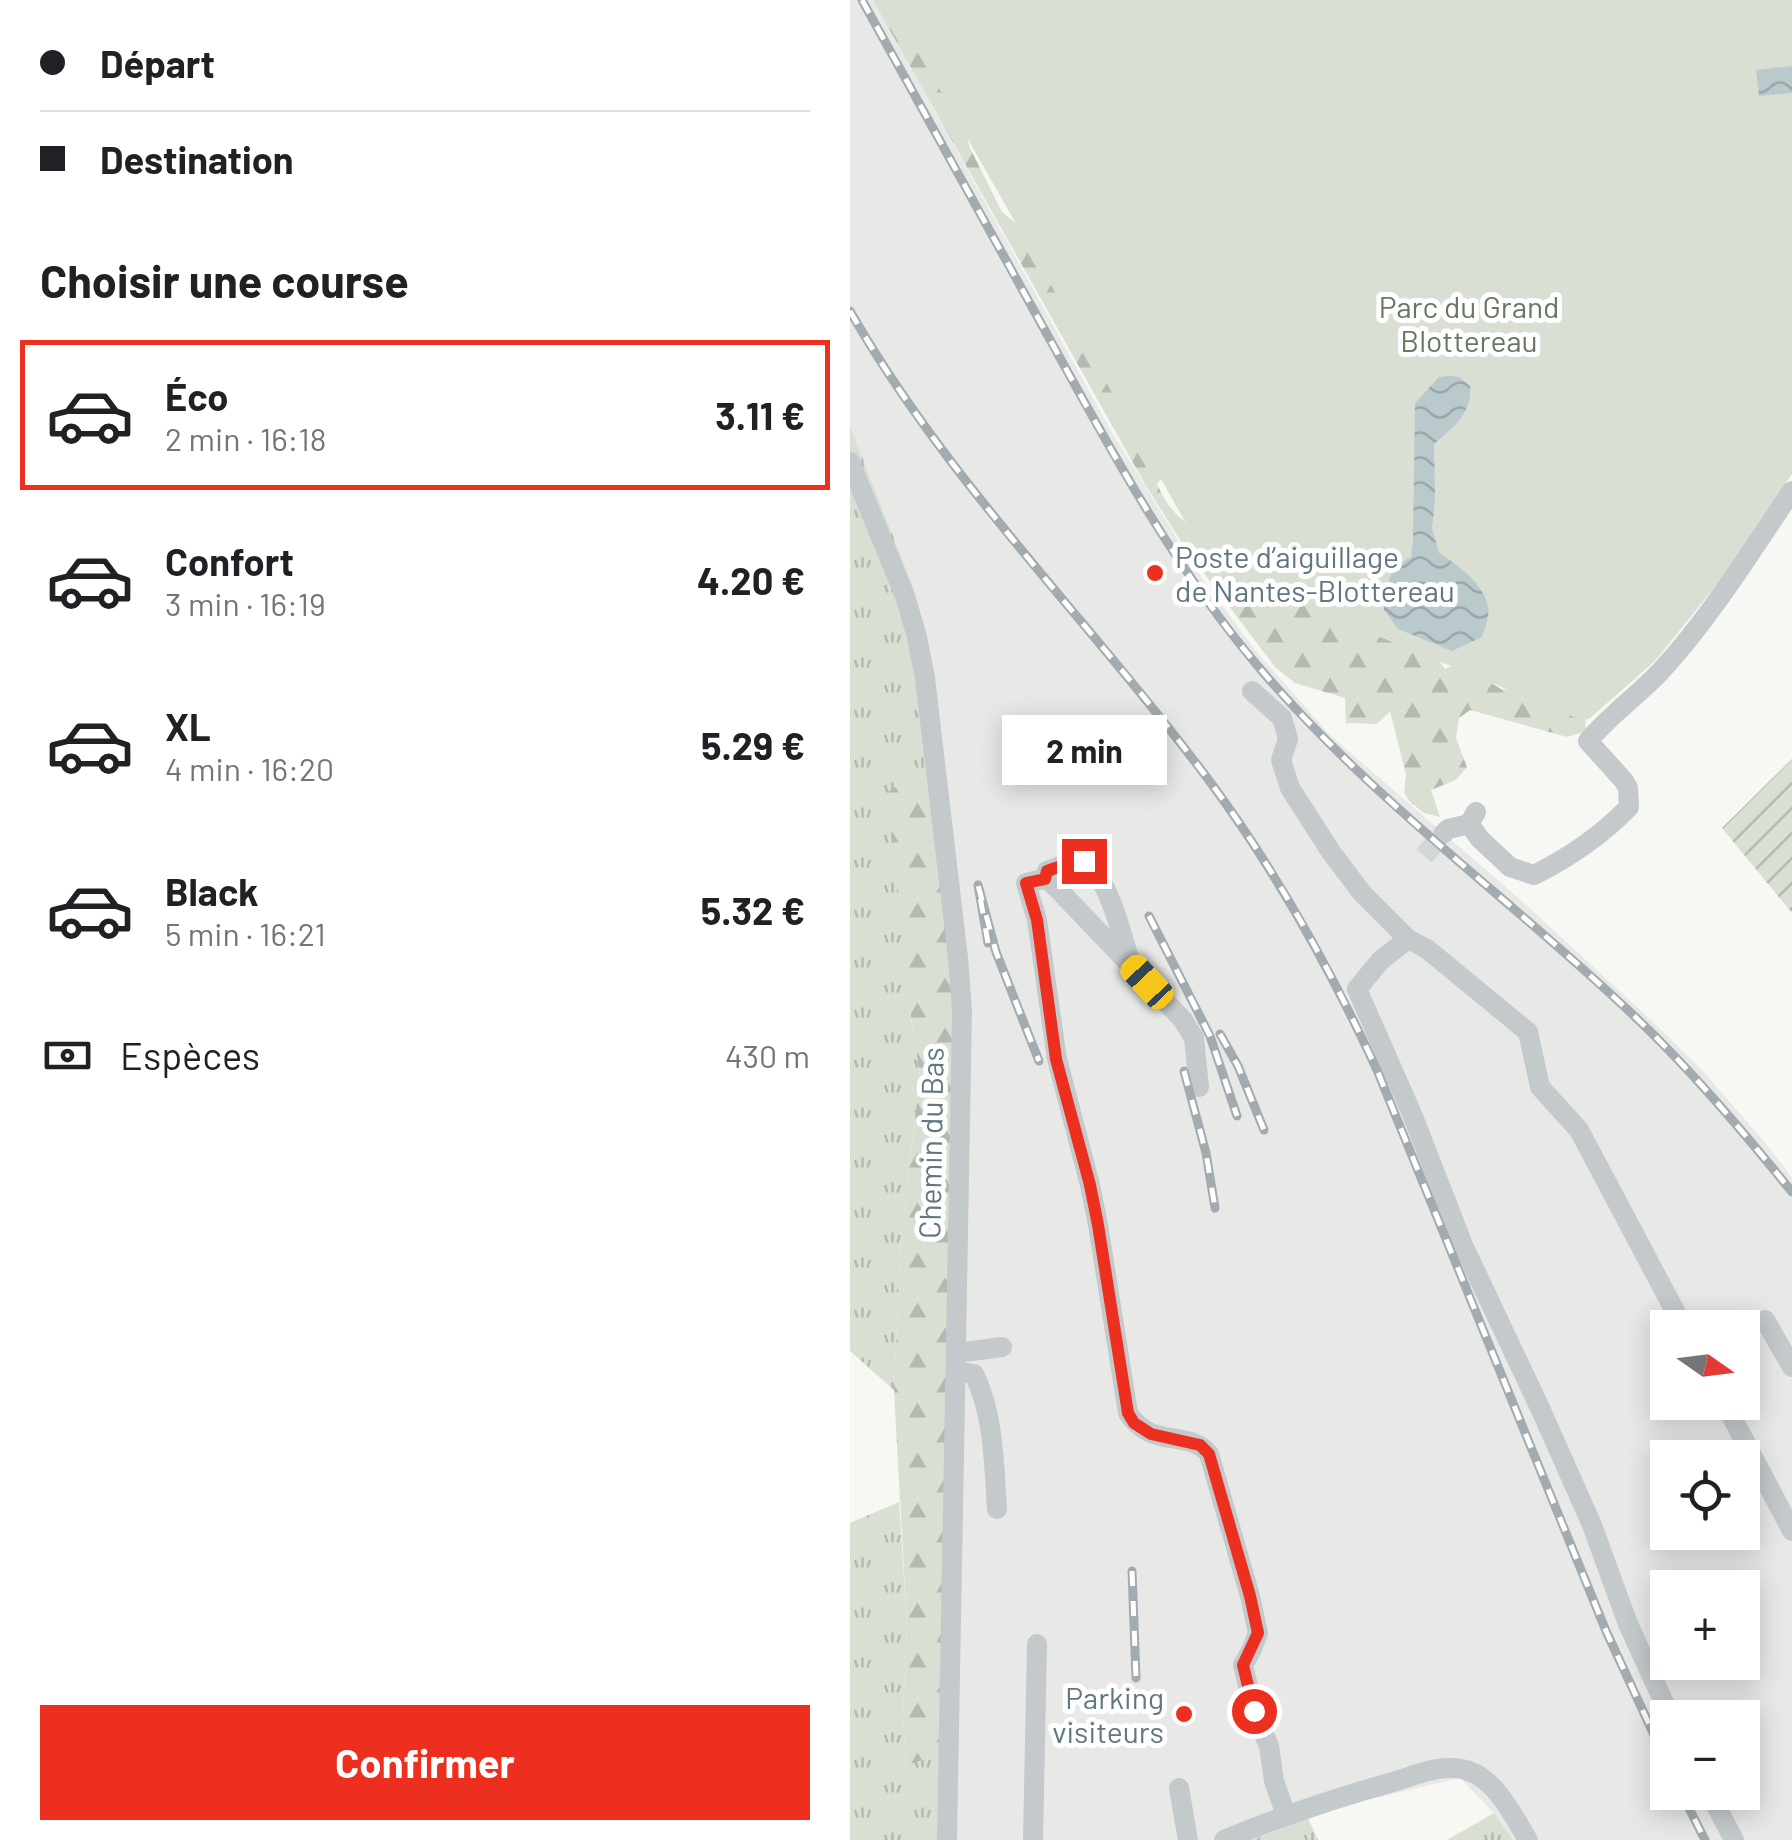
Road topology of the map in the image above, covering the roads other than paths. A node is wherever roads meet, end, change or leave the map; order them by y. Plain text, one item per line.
1 (850, 462) edge
2 (1792, 491) edge
3 (1252, 692) dead end
4 (1443, 834) dead end
5 (1045, 879) junction
6 (1408, 939) junction
7 (1130, 964) junction
8 (1199, 1087) dead end
9 (1674, 1310) edge
10 (1765, 1320) dead end
11 (1002, 1347) dead end
12 (956, 1362) junction
13 (1792, 1367) edge
14 (1733, 1420) edge
15 (997, 1508) dead end
16 (1792, 1531) edge
17 (1037, 1644) dead end
18 (1663, 1700) edge
19 (1179, 1788) dead end
20 (1718, 1810) edge
21 (1286, 1815) junction
22 (947, 1840) edge
23 (1033, 1840) edge
24 (1188, 1840) edge
25 (1224, 1840) edge
26 (1528, 1840) edge
27 (1734, 1840) edge

1 - 12 street, Chemin du Bas
2 - 4 street
3 - 6 street
5 - 7 street
5 - 7 street
5 - 21 street
6 - 9 street
6 - 18 street
7 - 8 street
10 - 13 street
11 - 12 street
12 - 15 street
12 - 22 street, Chemin du Bas
14 - 16 street
17 - 23 street
19 - 24 street
20 - 27 street
21 - 25 street
21 - 26 street

